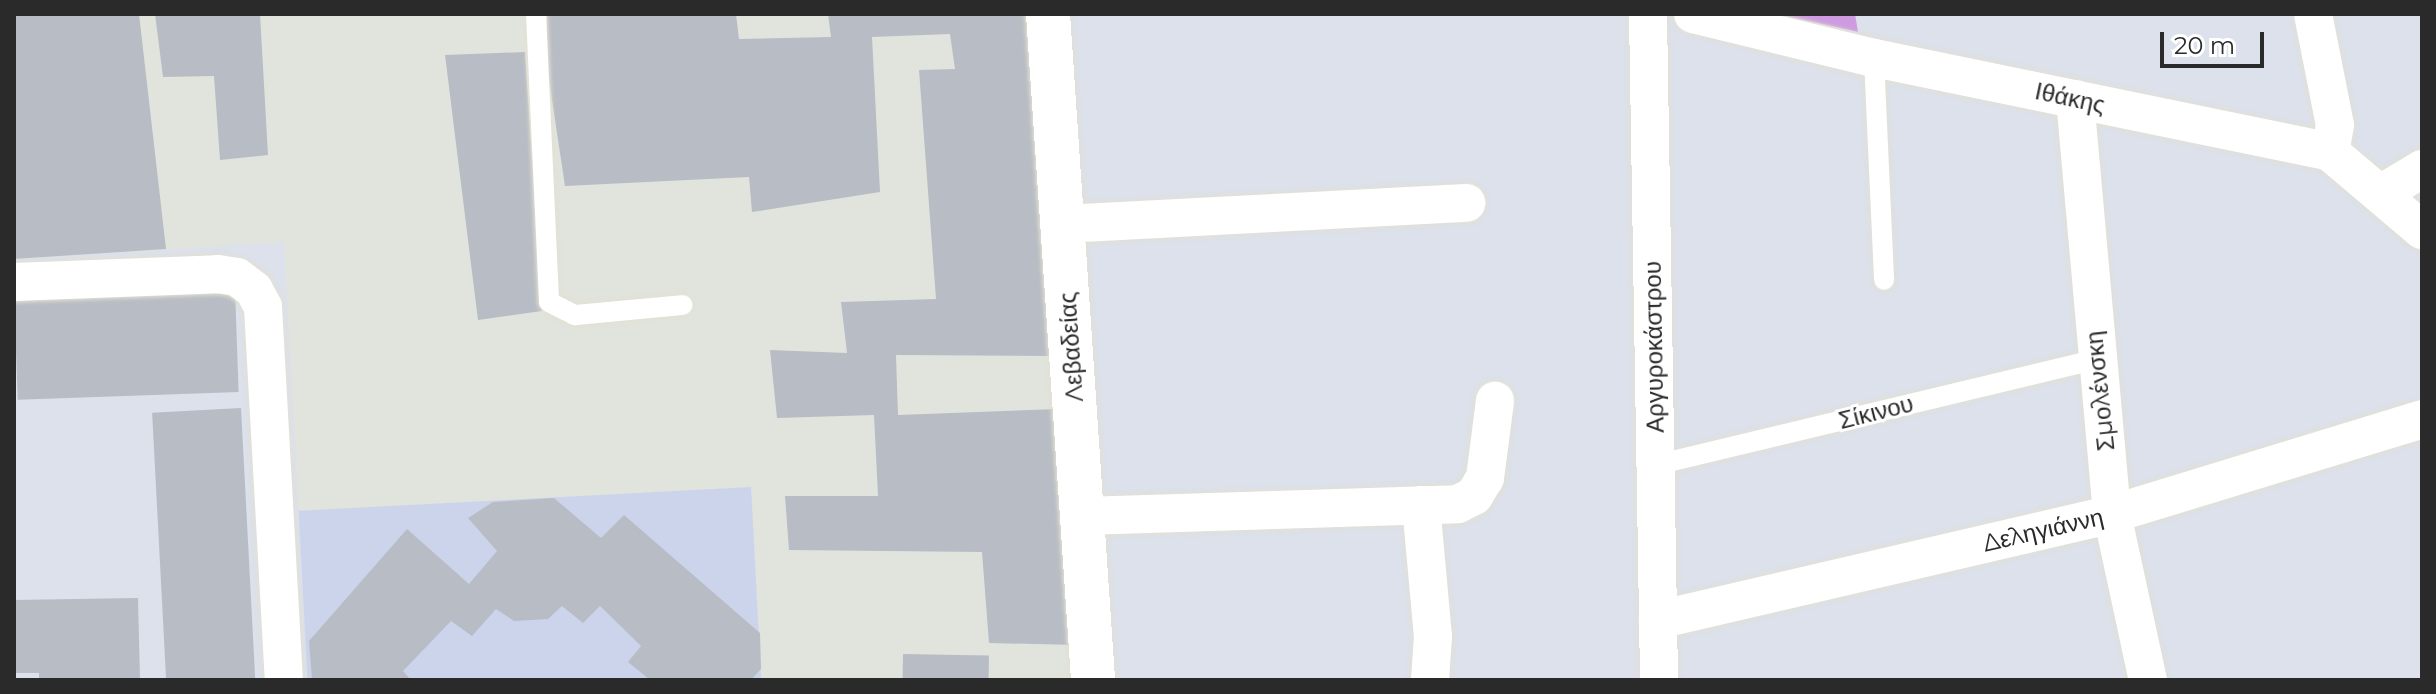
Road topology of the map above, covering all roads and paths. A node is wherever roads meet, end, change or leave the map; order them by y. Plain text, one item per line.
1 (536, 14) edge
2 (1048, 14) edge
3 (1648, 14) edge
4 (1693, 14) edge
5 (2313, 14) edge
6 (1874, 58) junction
7 (2075, 99) junction
8 (2330, 152) junction
9 (2422, 169) edge
10 (2382, 193) junction
11 (1466, 203) dead end
12 (1063, 224) junction
13 (2422, 230) edge
14 (1884, 280) dead end
15 (14, 282) edge
16 (683, 305) dead end
17 (2096, 359) junction
18 (1495, 401) dead end
19 (2422, 419) edge
20 (1656, 465) junction
21 (1421, 505) junction
22 (2112, 514) junction
23 (1083, 516) junction
24 (1658, 620) junction
25 (284, 680) edge
26 (1093, 680) edge
27 (1430, 680) edge
28 (1659, 680) edge
29 (2148, 680) edge

1 - 16 lane
2 - 12 street, Λεβαδείας
3 - 20 street, Αργυροκάστρου
4 - 6 street, Ιθάκης
5 - 8 street
6 - 7 street, Ιθάκης
6 - 14 lane
7 - 8 street, Ιθάκης
7 - 17 street, Σμολένσκη
8 - 10 street, Ιθάκης
9 - 10 street
10 - 13 street, Ιθάκης
11 - 12 street
12 - 23 street, Λεβαδείας
15 - 25 street
17 - 20 lane, Σίκινου
17 - 22 street, Σμολένσκη
18 - 21 street
19 - 22 street, Δεληγιάννη
20 - 24 street, Αργυροκάστρου
21 - 23 street
21 - 27 street
22 - 24 street, Δεληγιάννη
22 - 29 street, Σμολένσκη
23 - 26 street, Λεβαδείας
24 - 28 street, Αργυροκάστρου

